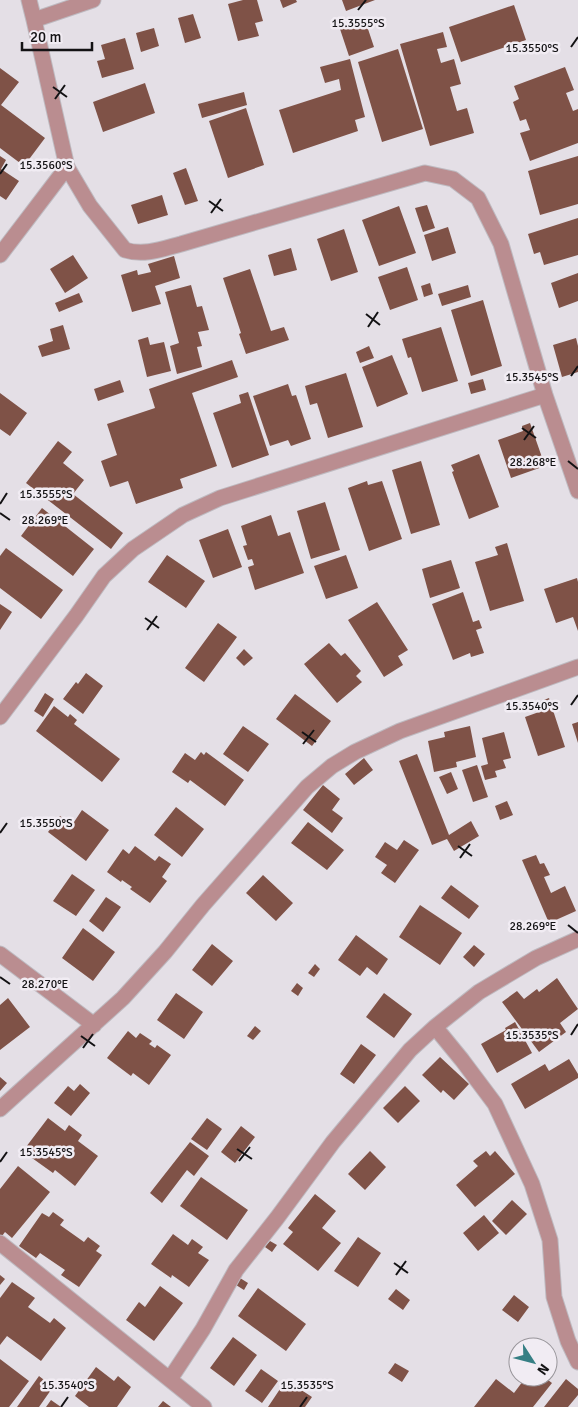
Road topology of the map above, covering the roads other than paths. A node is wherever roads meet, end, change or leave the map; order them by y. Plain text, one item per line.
1 (29, 0) edge
2 (93, 0) edge
3 (34, 20) junction
4 (67, 167) junction
5 (0, 255) edge
6 (545, 395) junction
7 (578, 490) edge
8 (578, 668) edge
9 (0, 716) edge
10 (578, 939) edge
11 (0, 954) edge
12 (94, 1025) junction
13 (434, 1027) junction
14 (0, 1109) edge
15 (0, 1243) edge
16 (578, 1362) edge
17 (170, 1379) junction
18 (204, 1407) edge

1 - 3 street
2 - 3 street
3 - 4 street
4 - 5 street
4 - 6 street
6 - 7 street
6 - 9 street
8 - 12 street
10 - 13 street
11 - 12 street
12 - 14 street
13 - 16 street
13 - 17 street
15 - 17 street
17 - 18 street

